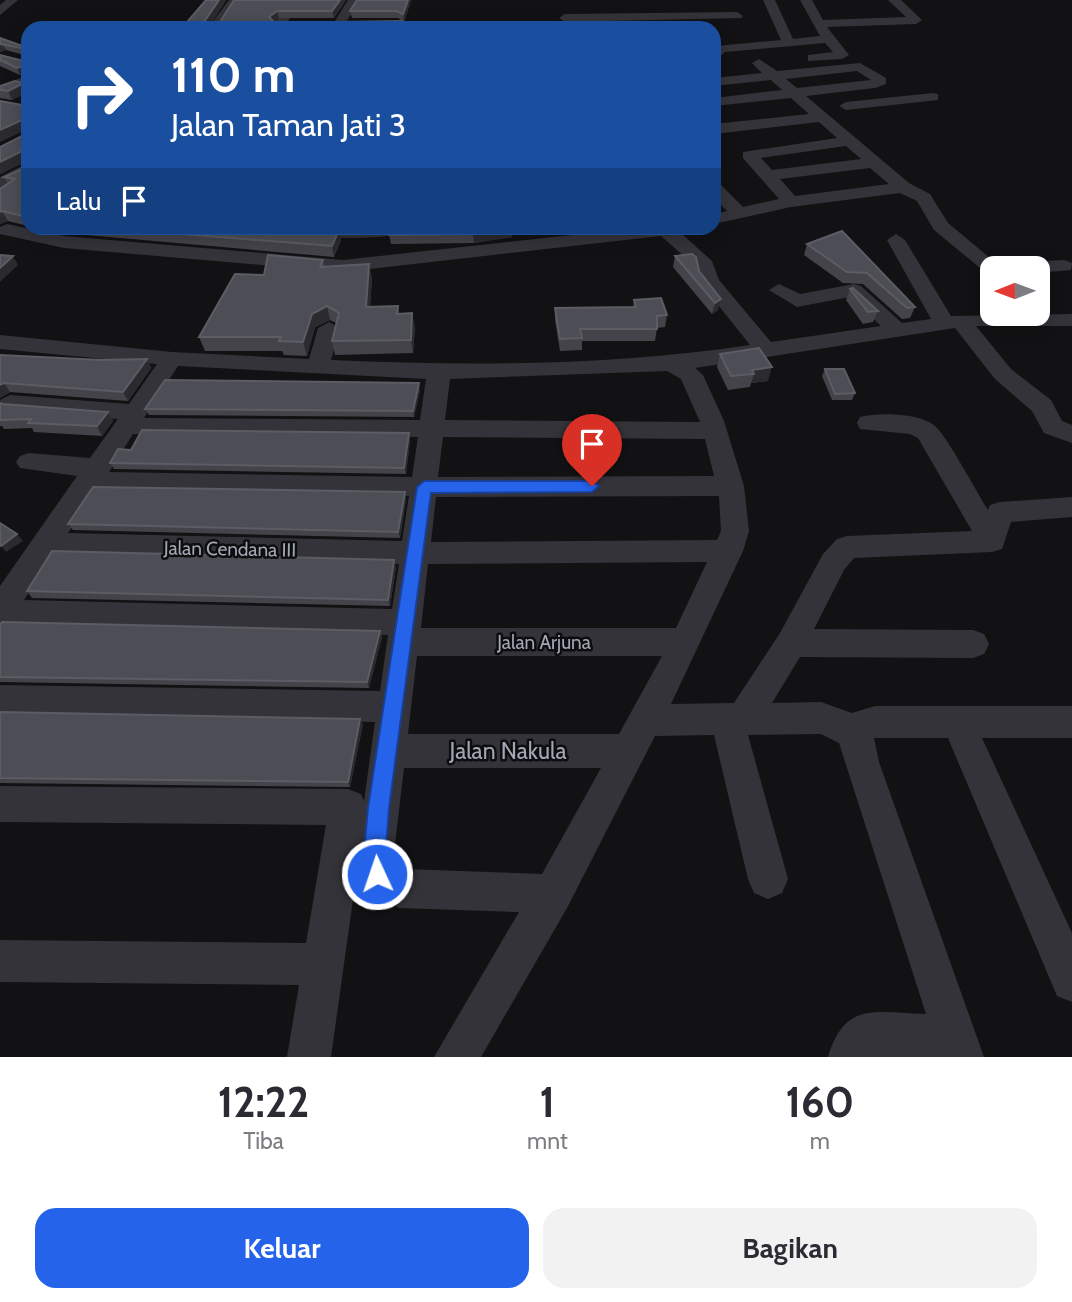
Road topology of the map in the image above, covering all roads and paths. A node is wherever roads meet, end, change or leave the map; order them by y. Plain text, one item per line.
1 (235, 0) edge
2 (297, 0) edge
3 (354, 0) edge
4 (769, 0) edge
5 (898, 4) edge
6 (808, 6) edge
7 (219, 21) edge
8 (282, 21) edge
9 (341, 21) edge
10 (616, 21) edge
11 (820, 24) junction
12 (721, 30) edge
13 (828, 39) junction
14 (788, 42) junction
15 (721, 48) edge
16 (842, 55) junction
17 (860, 67) junction
18 (776, 76) junction
19 (0, 80) edge
20 (721, 81) edge
21 (21, 82) edge
22 (21, 83) edge
23 (0, 91) edge
24 (797, 93) junction
25 (933, 97) dead end
26 (721, 101) edge
27 (820, 113) junction
28 (721, 127) edge
29 (852, 141) junction
30 (875, 162) junction
31 (21, 172) edge
32 (766, 176) junction
33 (0, 184) edge
34 (903, 187) junction
35 (721, 195) edge
36 (791, 202) junction
37 (739, 214) junction
38 (721, 218) edge
39 (21, 222) edge
40 (4, 233) edge
41 (75, 235) edge
42 (352, 235) edge
43 (614, 235) edge
44 (681, 235) edge
45 (896, 240) dead end
46 (64, 242) junction
47 (980, 258) edge
48 (342, 266) junction
49 (1064, 266) dead end
50 (1050, 267) edge
51 (779, 290) dead end
52 (1050, 314) edge
53 (980, 319) edge
54 (1072, 320) edge
55 (952, 322) junction
56 (329, 328) dead end
57 (897, 330) junction
58 (1, 344) edge
59 (765, 350) junction
60 (172, 359) junction
61 (671, 364) junction
62 (317, 368) junction
63 (438, 376) junction
64 (10, 403) edge
65 (129, 419) junction
66 (869, 423) dead end
67 (432, 429) junction
68 (715, 431) junction
69 (1072, 434) edge
70 (29, 462) dead end
71 (91, 474) junction
72 (731, 486) junction
73 (424, 487) junction
74 (1071, 509) edge
75 (992, 541) junction
76 (45, 544) junction
77 (729, 551) junction
78 (415, 553) junction
79 (11, 572) edge
80 (0, 611) edge
81 (404, 632) junction
82 (686, 642) junction
83 (791, 643) junction
84 (973, 644) dead end
85 (0, 700) edge
86 (393, 707) junction
87 (735, 719) junction
88 (646, 720) junction
89 (957, 720) junction
90 (1072, 722) edge
91 (855, 734) junction
92 (387, 751) junction
93 (629, 751) junction
94 (0, 804) edge
95 (768, 879) dead end
96 (553, 894) junction
97 (0, 961) edge
98 (323, 964) junction
99 (1072, 981) edge
100 (958, 1047) edge
101 (309, 1057) edge
102 (456, 1057) edge
103 (850, 1057) edge

1 - 7 street
2 - 8 street
3 - 9 street
4 - 14 street
5 - 6 street
5 - 11 street
6 - 11 street
10 - 12 street
11 - 13 street
13 - 14 street
13 - 16 street
14 - 15 street
16 - 17 street
16 - 18 street
17 - 18 street
17 - 24 street
18 - 20 street
18 - 24 street
19 - 21 street
22 - 23 street
24 - 26 street
24 - 27 street
25 - 27 street
27 - 28 street
27 - 29 street
29 - 30 street
29 - 32 street
30 - 32 street
30 - 34 street
31 - 33 street
32 - 36 street
34 - 36 street
34 - 47 street
35 - 37 street
36 - 37 street
37 - 38 street
39 - 40 street
40 - 46 street
41 - 46 street
42 - 48 street
43 - 48 street
44 - 59 street
45 - 55 street
46 - 48 street
49 - 50 street
51 - 57 street
52 - 54 street
53 - 55 street
55 - 57 street
55 - 69 street
56 - 62 street
57 - 59 street
58 - 60 street
59 - 61 street
60 - 62 street
60 - 65 street
61 - 63 street
61 - 68 street
62 - 63 street
63 - 67 street
64 - 65 street
65 - 67 street
65 - 71 street
66 - 75 street
67 - 68 street
67 - 73 street
68 - 72 street
70 - 71 street
71 - 73 street
71 - 76 street
72 - 73 street
72 - 77 street
73 - 78 street
74 - 75 street
75 - 83 street
76 - 78 street, Jalan Cendana III
76 - 79 street
77 - 78 street, Jalan Cendana III
77 - 82 street
78 - 81 street
79 - 80 street
80 - 81 street, Jalan Arjuna
81 - 82 street, Jalan Arjuna
81 - 86 street
82 - 88 street
83 - 84 street
83 - 87 street
85 - 86 street
86 - 92 street
87 - 88 street
87 - 91 street
87 - 95 street
88 - 93 street
89 - 90 street
89 - 91 street
89 - 99 street
91 - 100 street
92 - 93 street, Jalan Nakula
92 - 96 street
93 - 96 street
94 - 98 street
96 - 102 street
97 - 98 street
98 - 101 street
100 - 103 street

